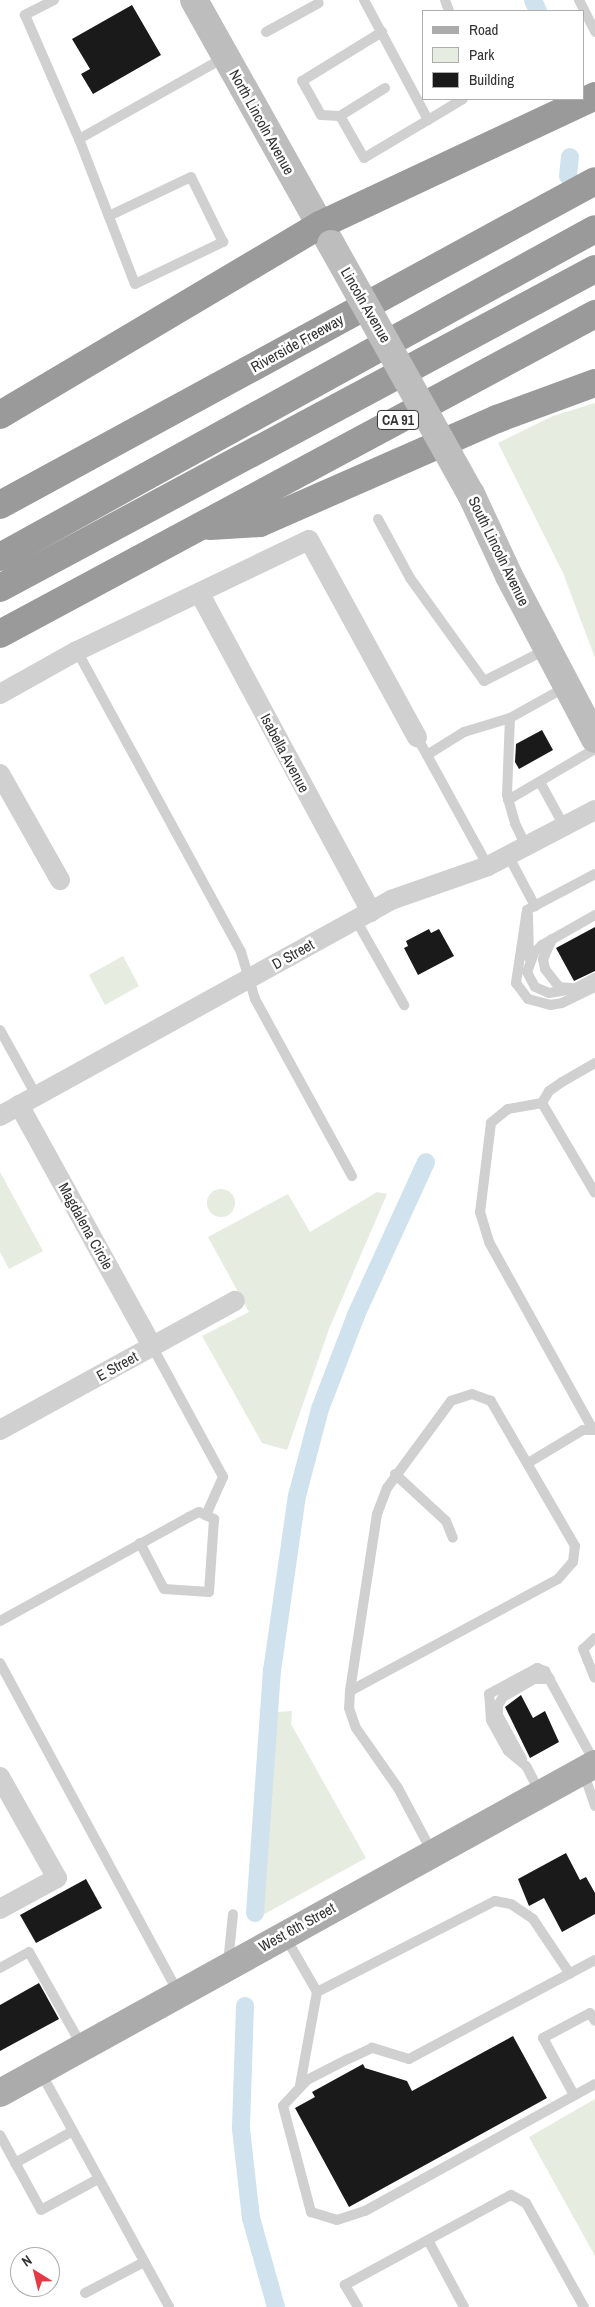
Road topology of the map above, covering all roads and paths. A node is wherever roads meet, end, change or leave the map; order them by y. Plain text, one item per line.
1 (54, 0) edge
2 (194, 0) edge
3 (364, 0) edge
4 (320, 1) edge
5 (585, 12) edge
6 (266, 32) dead end
7 (382, 32) junction
8 (595, 32) edge
9 (226, 57) junction
10 (385, 88) dead end
11 (595, 96) edge
12 (461, 100) edge
13 (340, 116) junction
14 (428, 120) junction
15 (79, 139) junction
16 (595, 181) edge
17 (109, 216) junction
18 (595, 229) edge
19 (326, 234) junction
20 (595, 270) edge
21 (595, 314) edge
22 (401, 365) joint
23 (595, 383) edge
24 (0, 415) edge
25 (0, 505) edge
26 (378, 519) dead end
27 (201, 527) junction
28 (0, 557) edge
29 (0, 588) edge
30 (200, 594) junction
31 (0, 634) edge
32 (547, 649) junction
33 (77, 651) junction
34 (567, 686) junction
35 (0, 694) edge
36 (510, 718) junction
37 (417, 737) joint
38 (595, 739) edge
39 (595, 750) edge
40 (427, 755) junction
41 (0, 774) edge
42 (540, 782) junction
43 (508, 800) junction
44 (595, 810) edge
45 (564, 826) junction
46 (526, 846) junction
47 (508, 855) junction
48 (488, 866) junction
49 (595, 874) edge
50 (60, 880) dead end
51 (531, 908) junction
52 (595, 915) edge
53 (363, 916) junction
54 (552, 938) junction
55 (529, 962) junction
56 (595, 978) edge
57 (249, 979) junction
58 (595, 987) edge
59 (574, 989) junction
60 (404, 1005) dead end
61 (0, 1030) edge
62 (595, 1063) edge
63 (27, 1100) junction
64 (542, 1103) junction
65 (0, 1116) edge
66 (352, 1176) dead end
67 (595, 1193) edge
68 (235, 1300) dead end
69 (152, 1346) junction
70 (0, 1430) edge
71 (594, 1430) edge
72 (528, 1463) junction
73 (395, 1474) junction
74 (206, 1515) junction
75 (453, 1538) dead end
76 (140, 1543) junction
77 (0, 1620) edge
78 (595, 1638) edge
79 (0, 1663) edge
80 (595, 1678) edge
81 (350, 1691) junction
82 (591, 1766) edge
83 (0, 1777) edge
84 (540, 1793) junction
85 (595, 1806) edge
86 (432, 1853) junction
87 (0, 1910) edge
88 (233, 1914) dead end
89 (284, 1935) junction
90 (595, 1960) edge
91 (228, 1964) junction
92 (0, 1968) edge
93 (570, 1974) junction
94 (178, 1992) junction
95 (316, 1992) junction
96 (595, 2021) edge
97 (82, 2046) junction
98 (39, 2070) junction
99 (595, 2084) edge
100 (300, 2086) junction
101 (0, 2093) edge
102 (574, 2095) junction
103 (73, 2131) junction
104 (0, 2135) edge
105 (15, 2163) junction
106 (98, 2179) junction
107 (428, 2240) junction
108 (144, 2262) junction
109 (85, 2293) dead end
110 (169, 2307) edge
111 (358, 2307) edge
112 (464, 2307) edge
113 (584, 2307) edge

1 - 15 lane
2 - 9 main road, North Lincoln Avenue
3 - 7 lane
4 - 6 lane
5 - 8 lane
7 - 13 lane
7 - 14 lane
9 - 15 lane
9 - 19 main road, North Lincoln Avenue
10 - 13 lane
11 - 19 highway
12 - 14 lane
13 - 14 lane
15 - 17 lane
16 - 25 highway, Riverside Freeway
17 - 17 lane
18 - 28 highway
19 - 22 main road, Lincoln Avenue, bridge
19 - 24 highway
20 - 29 highway
21 - 27 highway, CA 91
22 - 32 main road, South Lincoln Avenue, bridge
23 - 27 highway
26 - 32 lane
27 - 31 highway, CA 91
30 - 33 street
30 - 37 street
30 - 53 street, Isabella Avenue
32 - 34 main road, South Lincoln Avenue
33 - 35 street
33 - 57 lane
34 - 36 lane
34 - 38 main road, South Lincoln Avenue
36 - 40 lane
36 - 43 lane
37 - 40 lane
39 - 42 lane
40 - 48 lane
41 - 50 street
42 - 43 lane
42 - 45 lane
43 - 46 lane
44 - 45 street, D Street
45 - 46 street, D Street
46 - 47 street, D Street
47 - 48 street, D Street
47 - 51 lane
48 - 53 street, D Street
49 - 51 lane
51 - 55 lane
51 - 58 lane
52 - 54 lane
53 - 57 street, D Street
53 - 60 lane
54 - 55 lane
54 - 59 lane
55 - 59 lane
56 - 59 lane
57 - 63 street, D Street
57 - 66 lane
61 - 63 lane
62 - 64 lane
63 - 65 street, D Street
63 - 69 street, Magdalena Circle
64 - 67 lane
64 - 71 lane
68 - 69 street, E Street
69 - 70 street, E Street
69 - 74 lane
71 - 72 lane
72 - 73 lane
72 - 81 lane
73 - 75 lane
73 - 81 lane
74 - 76 lane
74 - 76 lane
76 - 77 lane
78 - 80 lane
79 - 94 lane
81 - 86 lane
82 - 84 main road, West 6th Street
82 - 84 lane
82 - 85 lane
83 - 87 street
84 - 86 main road, West 6th Street
86 - 89 main road, West 6th Street
88 - 91 lane
89 - 91 main road, West 6th Street
89 - 95 lane
90 - 93 lane
91 - 94 main road, West 6th Street
92 - 97 lane
93 - 95 lane
93 - 100 lane
94 - 97 main road, West 6th Street
95 - 100 lane
96 - 102 lane
97 - 98 main road, West 6th Street
98 - 101 main road, West 6th Street
98 - 103 lane
99 - 102 lane
100 - 102 lane
103 - 105 lane
103 - 106 lane
104 - 105 lane
105 - 106 lane
106 - 108 lane
107 - 111 lane
107 - 112 lane
107 - 113 lane
108 - 109 lane
108 - 110 lane

